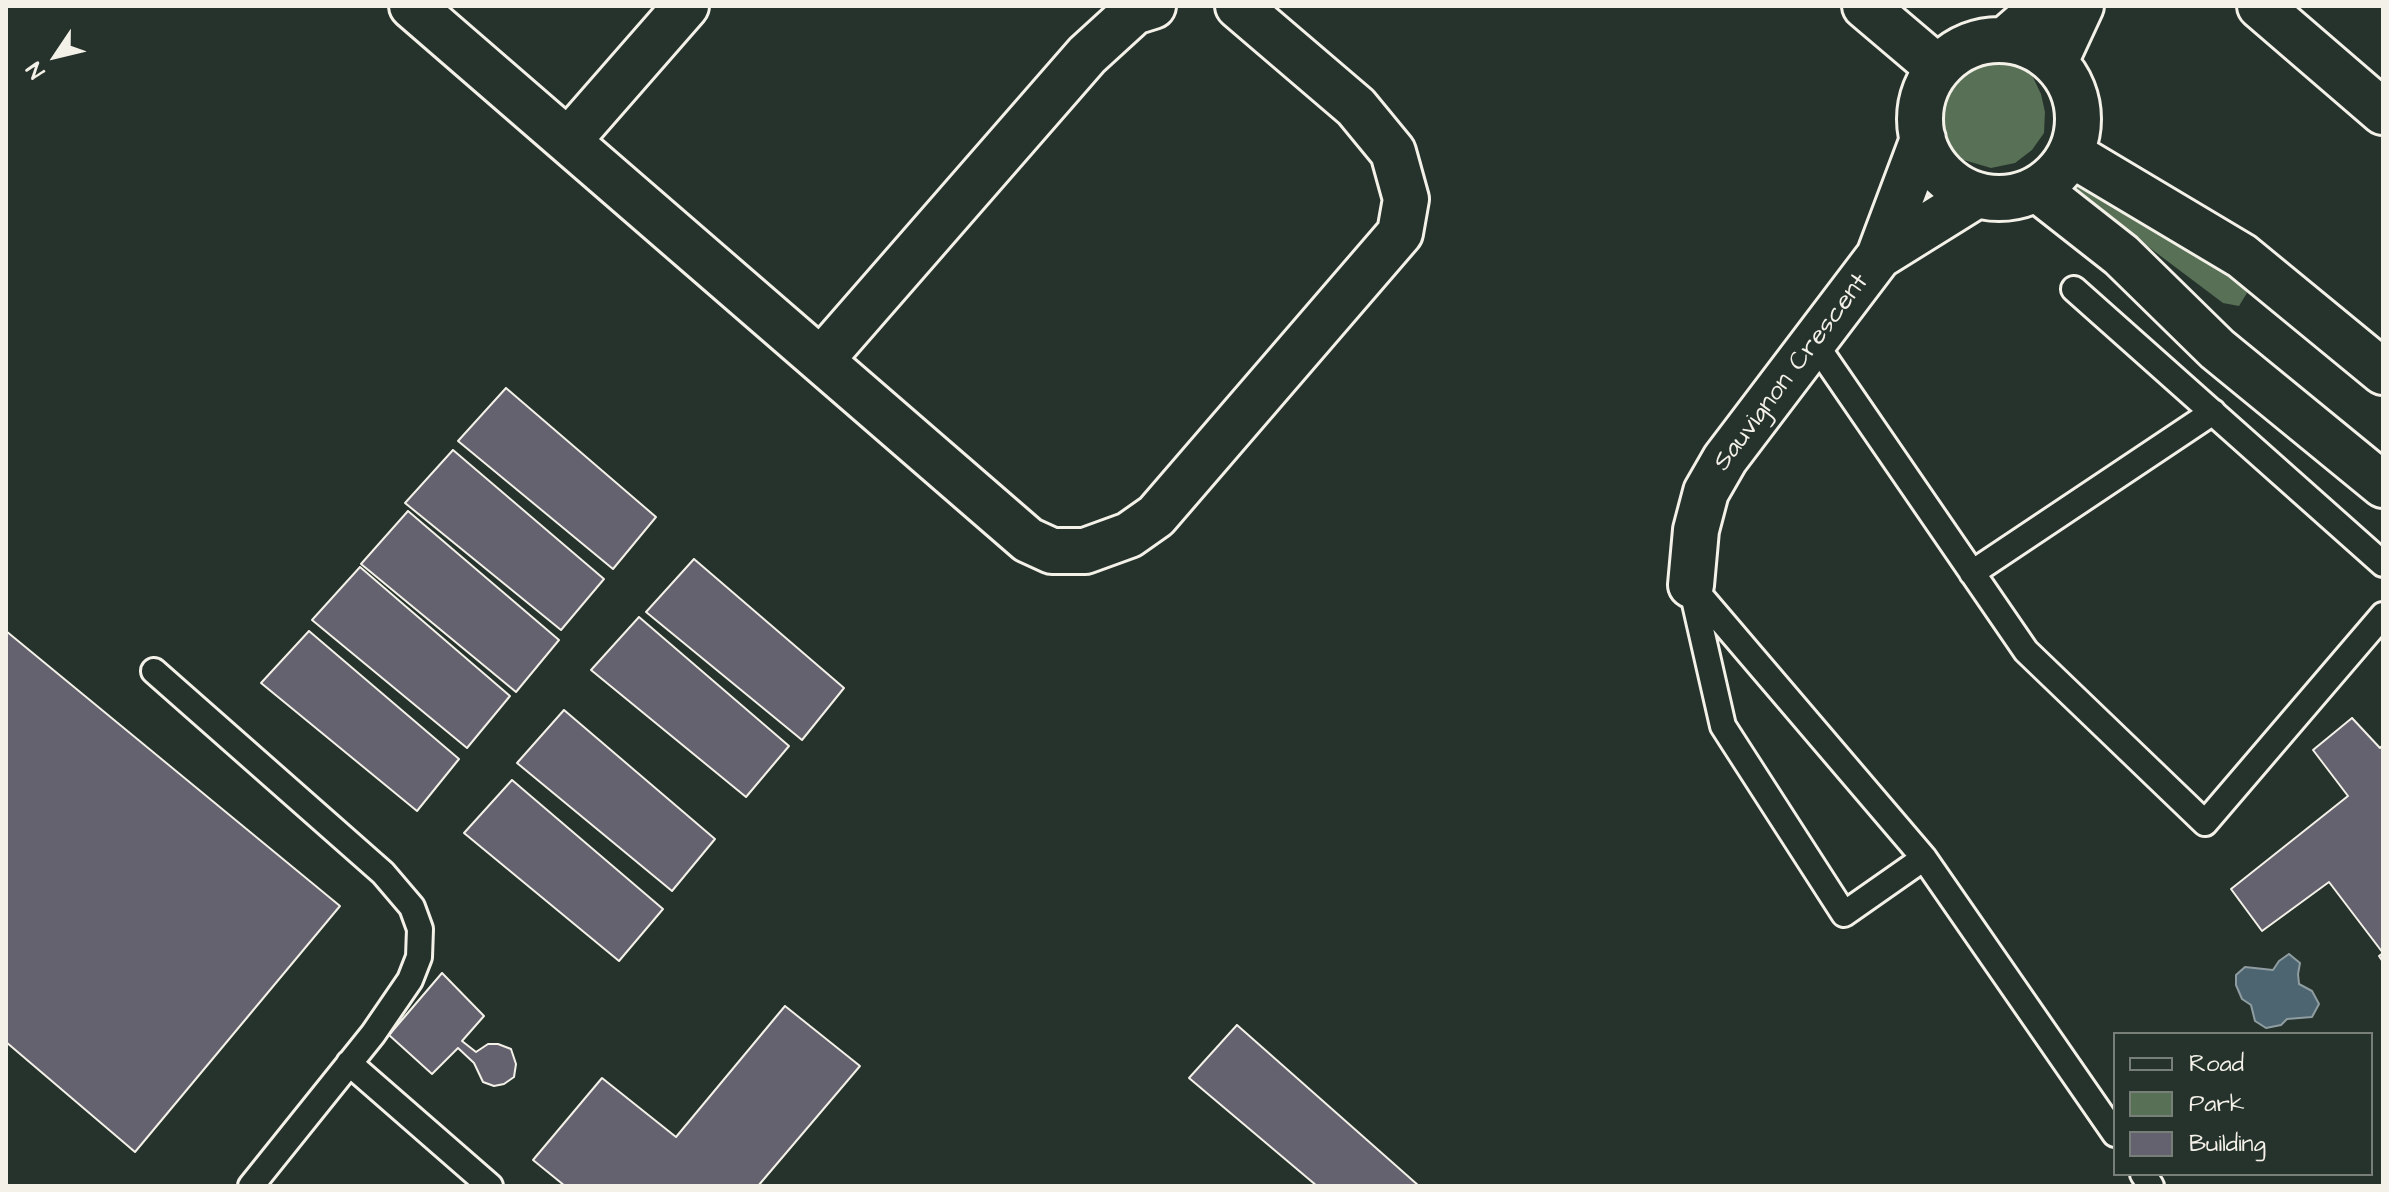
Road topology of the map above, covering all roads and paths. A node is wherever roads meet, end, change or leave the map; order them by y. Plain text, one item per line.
1 (412, 6) edge
2 (686, 6) edge
3 (1153, 6) edge
4 (1238, 6) edge
5 (1865, 6) edge
6 (2044, 6) edge
7 (2081, 6) edge
8 (2260, 6) edge
9 (2005, 40) junction
10 (2055, 62) junction
11 (1938, 68) junction
12 (2383, 112) edge
13 (1923, 139) junction
14 (568, 141) junction
15 (2071, 154) junction
16 (2037, 189) junction
17 (1977, 195) junction
18 (1879, 256) junction
19 (2074, 289) dead end
20 (1814, 342) junction
21 (821, 360) junction
22 (2383, 372) edge
23 (2213, 412) junction
24 (2383, 485) edge
25 (2383, 564) edge
26 (1972, 573) junction
27 (1691, 585) junction
28 (2383, 615) edge
29 (154, 671) dead end
30 (1924, 858) junction
31 (349, 1063) junction
32 (2113, 1131) edge
33 (251, 1186) edge
34 (490, 1186) edge

1 - 14 street
2 - 14 street
3 - 21 street
4 - 21 street
5 - 11 street
6 - 9 street
7 - 10 street
8 - 12 street
9 - 10 street
9 - 11 street
10 - 15 street
11 - 13 street
13 - 17 street
13 - 18 street, Sauvignon Crescent
14 - 21 street
15 - 16 street
15 - 22 street
16 - 17 street
16 - 24 street
17 - 18 street, Sauvignon Crescent
18 - 20 street, Sauvignon Crescent
19 - 23 lane
20 - 26 lane
20 - 27 street, Sauvignon Crescent
23 - 25 lane
23 - 26 lane
26 - 28 lane
27 - 30 lane
27 - 30 lane
29 - 31 lane
30 - 32 lane
31 - 33 lane
31 - 34 lane

